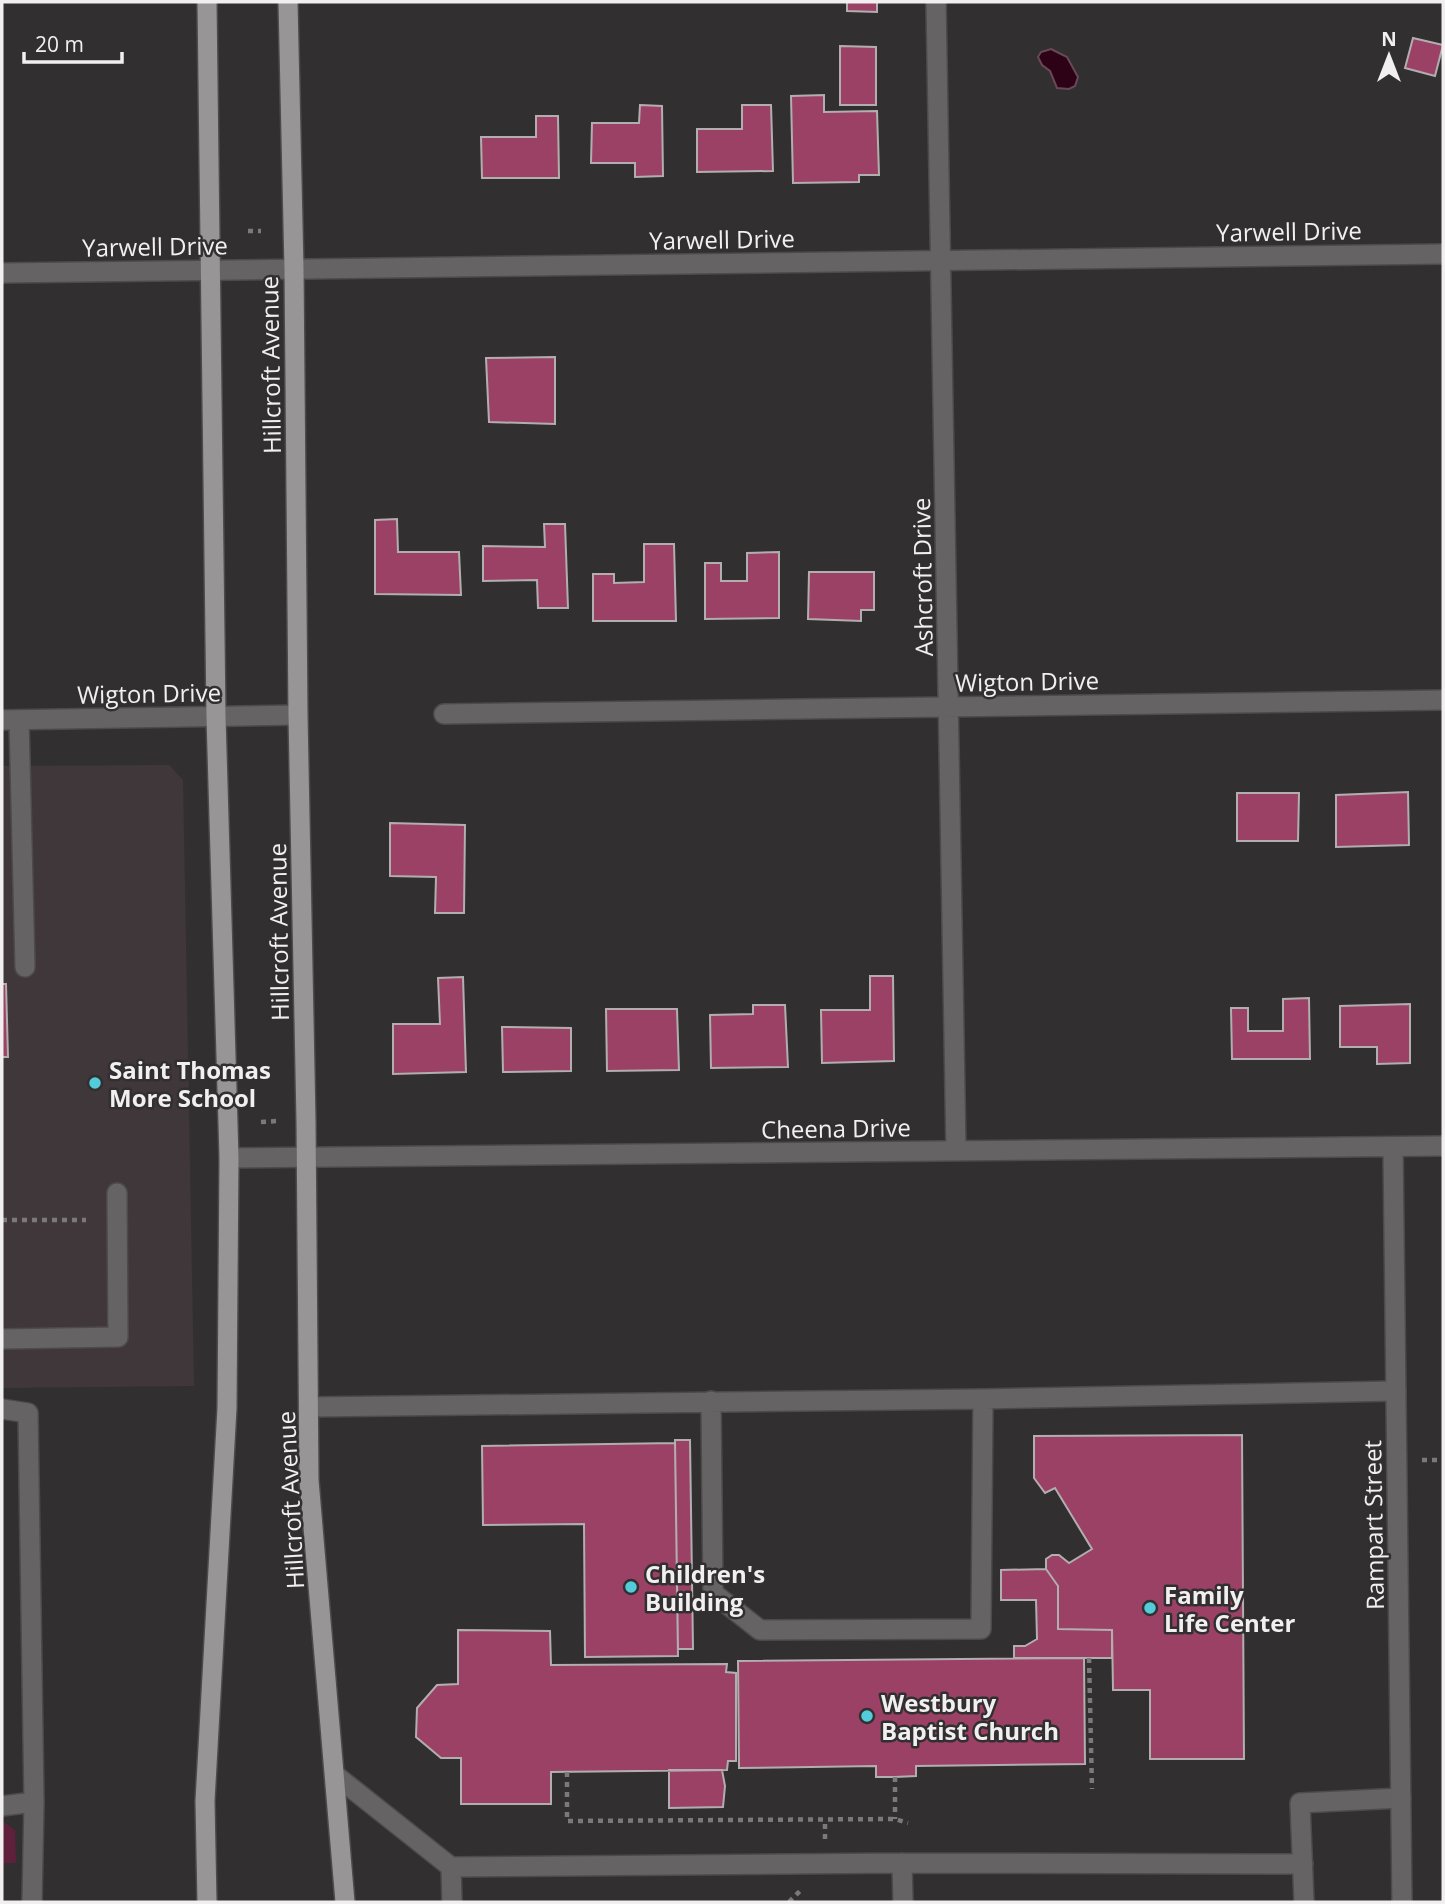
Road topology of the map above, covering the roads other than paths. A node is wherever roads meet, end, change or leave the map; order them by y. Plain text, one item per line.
1 (207, 2) edge
2 (288, 2) edge
3 (936, 2) edge
4 (1443, 254) edge
5 (941, 261) junction
6 (294, 269) junction
7 (211, 270) junction
8 (2, 273) edge
9 (1443, 700) edge
10 (949, 706) junction
11 (444, 714) dead end
12 (298, 715) junction
13 (216, 717) junction
14 (10, 720) edge
15 (22, 809) junction
16 (2, 810) edge
17 (25, 967) dead end
18 (1443, 1146) edge
19 (1393, 1147) junction
20 (956, 1151) junction
21 (307, 1157) junction
22 (229, 1158) junction
23 (117, 1193) dead end
24 (2, 1339) edge
25 (1396, 1391) junction
26 (983, 1399) junction
27 (711, 1401) junction
28 (309, 1407) junction
29 (2, 1409) edge
30 (335, 1775) junction
31 (1401, 1798) junction
32 (34, 1802) junction
33 (2, 1806) edge
34 (902, 1863) junction
35 (1303, 1864) junction
36 (451, 1867) junction
37 (32, 1902) edge
38 (207, 1902) edge
39 (345, 1902) edge
40 (452, 1902) edge
41 (903, 1902) edge
42 (1304, 1902) edge
43 (1402, 1902) edge

1 - 7 main road
2 - 6 main road, Hillcroft Avenue
3 - 5 street, Ashcroft Drive
4 - 5 street, Yarwell Drive
5 - 6 street, Yarwell Drive
5 - 10 street, Ashcroft Drive
6 - 7 street, Yarwell Drive
6 - 12 main road, Hillcroft Avenue
7 - 8 street, Yarwell Drive
7 - 13 main road
9 - 10 street, Wigton Drive
10 - 11 street, Wigton Drive
10 - 20 street, Ashcroft Drive
12 - 13 street, Wigton Drive
12 - 21 main road, Hillcroft Avenue
13 - 14 street, Wigton Drive
13 - 22 main road
14 - 15 street
15 - 16 street
15 - 17 street
18 - 19 street, Cheena Drive
19 - 20 street, Cheena Drive
19 - 25 street, Rampart Street
20 - 21 street, Cheena Drive
21 - 22 street, Cheena Drive
21 - 28 main road, Hillcroft Avenue
22 - 38 main road
23 - 24 street
25 - 26 street
25 - 31 street, Rampart Street
26 - 27 street
26 - 27 street
27 - 28 street
28 - 30 main road, Hillcroft Avenue
29 - 32 street
30 - 36 street
30 - 39 main road, Hillcroft Avenue
31 - 35 street
31 - 43 street, Rampart Street
32 - 33 street
32 - 37 street
34 - 35 street
34 - 36 street
34 - 41 street
35 - 42 street
36 - 40 street

